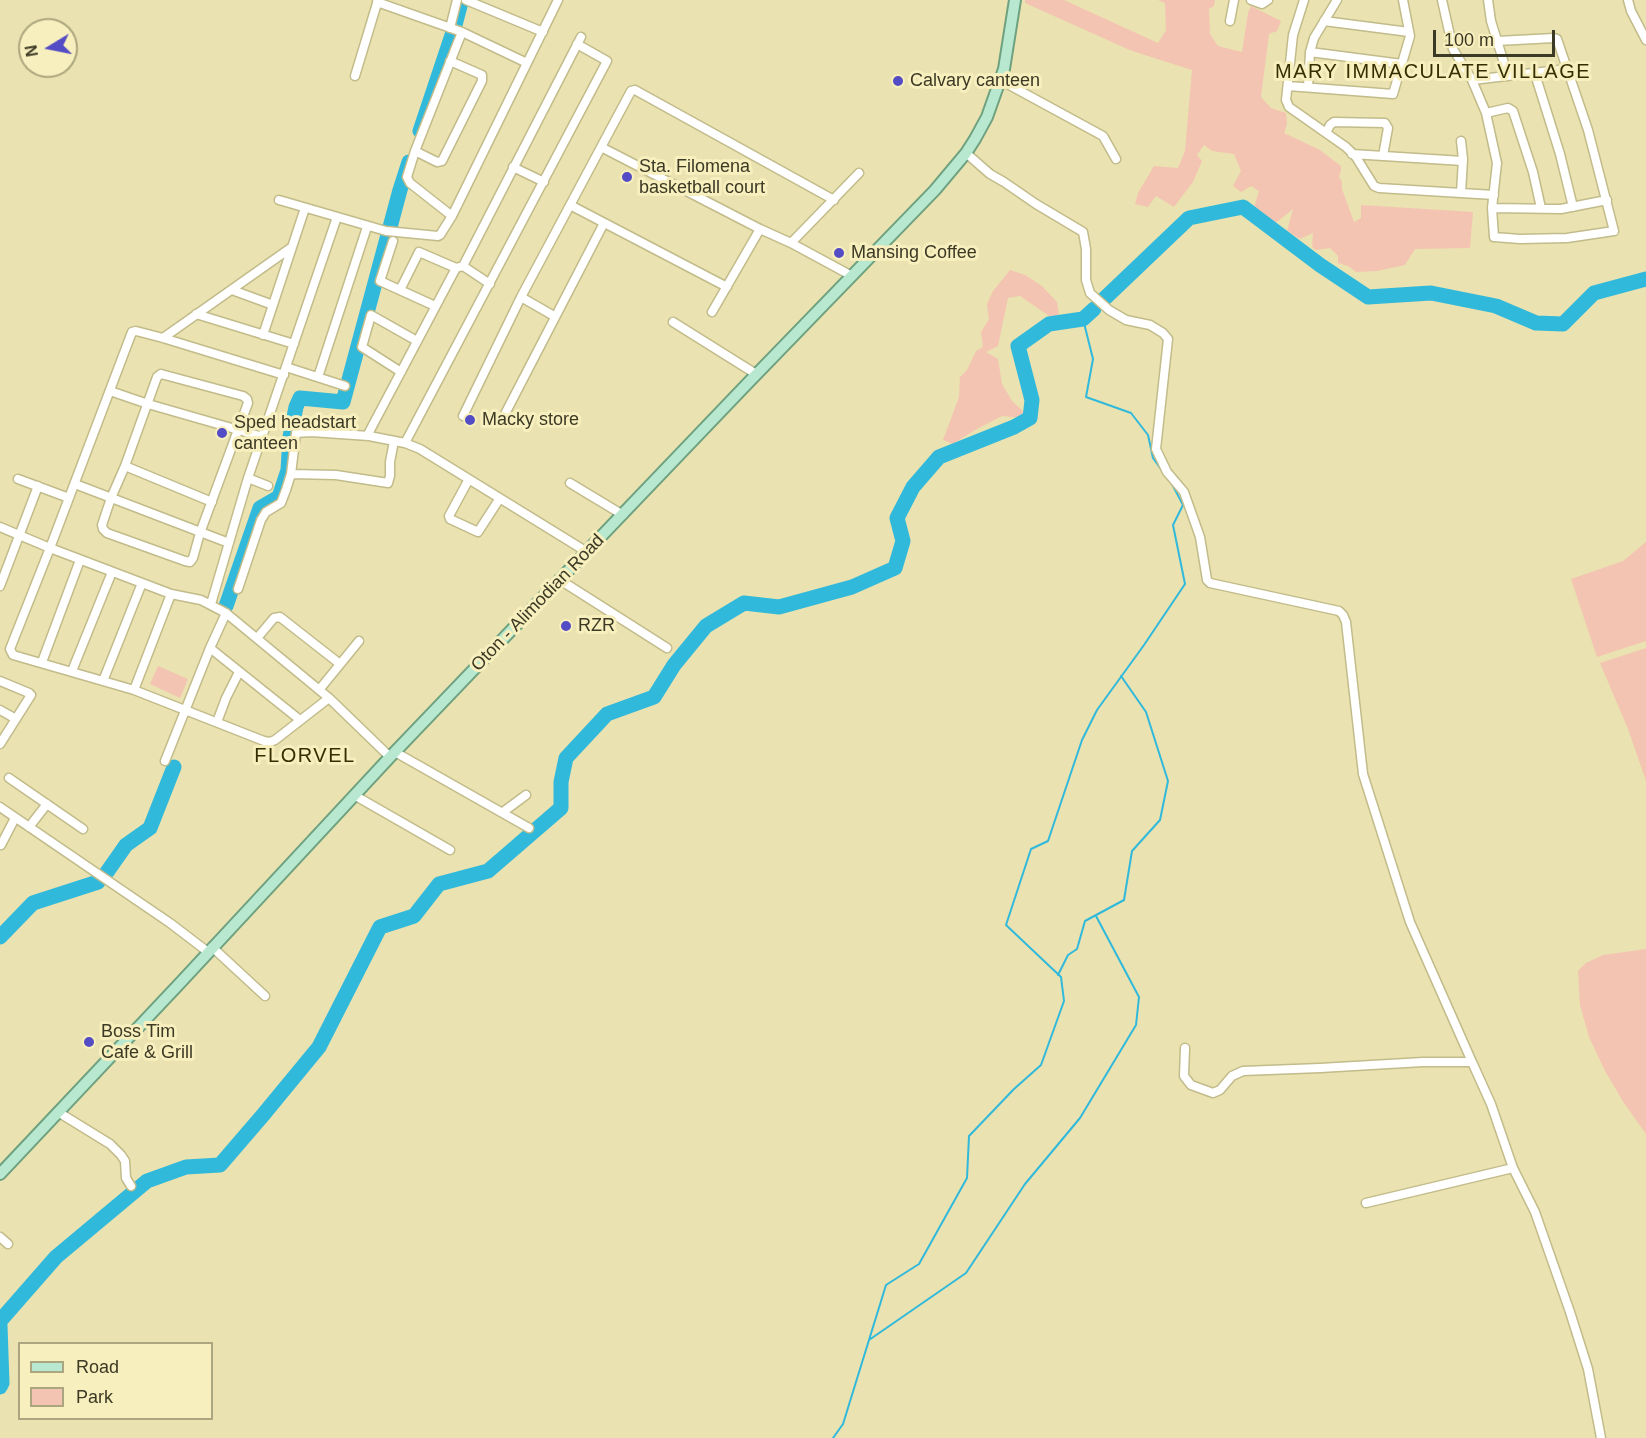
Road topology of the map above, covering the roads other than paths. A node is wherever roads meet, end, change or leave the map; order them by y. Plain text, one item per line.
1 (457, 0) edge
2 (466, 0) edge
3 (558, 0) edge
4 (1015, 0) edge
5 (1234, 0) edge
6 (1251, 0) edge
7 (1268, 0) edge
8 (1304, 0) edge
9 (1337, 0) edge
10 (1403, 0) edge
11 (1442, 0) edge
12 (1488, 0) edge
13 (1628, 0) edge
14 (378, 1) edge
15 (1230, 21) dead end
16 (1323, 21) junction
17 (450, 28) junction
18 (462, 32) junction
19 (543, 32) junction
20 (1409, 32) junction
21 (1646, 40) edge
22 (1497, 41) junction
23 (1310, 52) junction
24 (450, 61) junction
25 (527, 63) junction
26 (1402, 64) junction
27 (1568, 69) junction
28 (1535, 74) junction
29 (355, 76) dead end
30 (1508, 76) junction
31 (1000, 80) junction
32 (1472, 80) junction
33 (1287, 86) junction
34 (1308, 87) junction
35 (1486, 112) junction
36 (1326, 133) junction
37 (1461, 141) dead end
38 (600, 147) junction
39 (415, 151) junction
40 (966, 153) junction
41 (1352, 154) junction
42 (1383, 156) junction
43 (1116, 159) dead end
44 (1463, 161) junction
45 (513, 167) junction
46 (859, 173) dead end
47 (544, 182) junction
48 (1461, 193) junction
49 (1494, 195) junction
50 (279, 200) dead end
51 (834, 200) junction
52 (1607, 200) junction
53 (570, 205) junction
54 (1573, 207) junction
55 (305, 208) junction
56 (1492, 208) junction
57 (1541, 208) junction
58 (452, 216) junction
59 (337, 218) junction
60 (604, 223) junction
61 (367, 227) junction
62 (760, 229) junction
63 (391, 235) junction
64 (791, 243) junction
65 (292, 248) junction
66 (459, 267) junction
67 (852, 276) junction
68 (490, 284) junction
69 (727, 287) junction
70 (232, 290) junction
71 (400, 290) junction
72 (521, 297) junction
73 (273, 305) junction
74 (435, 306) junction
75 (712, 312) dead end
76 (196, 314) junction
77 (554, 315) junction
78 (673, 322) dead end
79 (263, 335) junction
80 (163, 338) junction
81 (417, 341) junction
82 (294, 344) junction
83 (285, 371) junction
84 (401, 372) junction
85 (756, 374) junction
86 (318, 377) junction
87 (345, 386) dead end
88 (110, 391) junction
89 (148, 404) junction
90 (506, 412) dead end
91 (463, 416) dead end
92 (238, 430) junction
93 (367, 436) junction
94 (262, 437) junction
95 (394, 441) junction
96 (405, 442) junction
97 (125, 466) junction
98 (291, 474) junction
99 (248, 478) junction
100 (18, 479) dead end
101 (469, 479) junction
102 (570, 483) dead end
103 (75, 484) junction
104 (38, 486) junction
105 (268, 486) dead end
106 (69, 498) junction
107 (111, 498) junction
108 (500, 498) junction
109 (212, 502) junction
110 (623, 514) junction
111 (0, 527) edge
112 (200, 533) junction
113 (19, 535) junction
114 (229, 543) junction
115 (50, 548) junction
116 (587, 552) junction
117 (80, 560) junction
118 (112, 572) junction
119 (1, 580) edge
120 (560, 580) junction
121 (142, 583) junction
122 (238, 589) dead end
123 (171, 594) junction
124 (211, 604) junction
125 (226, 612) junction
126 (258, 637) junction
127 (359, 641) dead end
128 (210, 648) junction
129 (667, 648) dead end
130 (42, 662) junction
131 (340, 664) junction
132 (72, 671) junction
133 (238, 672) junction
134 (0, 681) edge
135 (103, 681) junction
136 (134, 690) junction
137 (319, 690) junction
138 (329, 698) junction
139 (0, 710) edge
140 (186, 710) junction
141 (16, 719) junction
142 (300, 720) junction
143 (217, 722) junction
144 (1, 740) edge
145 (393, 754) junction
146 (165, 762) dead end
147 (9, 778) dead end
148 (354, 795) junction
149 (526, 795) dead end
150 (47, 804) junction
151 (0, 807) edge
152 (503, 812) junction
153 (15, 818) junction
154 (29, 827) junction
155 (529, 828) dead end
156 (83, 829) dead end
157 (1, 845) edge
158 (450, 850) dead end
159 (210, 949) junction
160 (265, 996) dead end
161 (1185, 1048) dead end
162 (1472, 1062) junction
163 (58, 1112) junction
164 (1514, 1168) junction
165 (0, 1174) edge
166 (131, 1186) dead end
167 (1366, 1203) dead end
168 (0, 1237) edge
169 (8, 1244) dead end
170 (1601, 1438) edge

1 - 17 street
2 - 19 street
3 - 19 street
4 - 31 main road, Oton - Alimodian Road
5 - 15 street
6 - 7 street
8 - 33 street
9 - 16 street
10 - 20 street
11 - 32 street
12 - 22 street
13 - 21 street
14 - 17 street
14 - 29 street
16 - 20 street
16 - 23 street
17 - 18 street
18 - 24 street
18 - 25 street
19 - 25 street
20 - 26 street
22 - 27 street
22 - 30 street
23 - 26 street
23 - 34 street
24 - 39 street
24 - 39 street
25 - 58 street
26 - 34 street
27 - 28 street
27 - 52 street
28 - 30 street
28 - 54 street
30 - 32 street
31 - 40 main road, Oton - Alimodian Road
31 - 43 street
32 - 35 street
33 - 34 street
33 - 36 street
35 - 49 street
35 - 57 street
36 - 41 street
36 - 42 street
37 - 44 street
38 - 51 street
38 - 53 street
38 - 62 street
39 - 58 street
40 - 67 main road, Oton - Alimodian Road
40 - 162 street
41 - 42 street
41 - 48 street
42 - 44 street
44 - 48 street
45 - 47 street
45 - 47 street
45 - 66 street
46 - 51 street
47 - 68 street
48 - 49 street
49 - 56 street
50 - 55 street
51 - 64 street
52 - 54 street
52 - 56 street
53 - 60 street
53 - 72 street
54 - 57 street
55 - 59 street
55 - 65 street
56 - 57 street
58 - 63 street
59 - 61 street
59 - 82 street
60 - 69 street
60 - 77 street
61 - 63 street
61 - 86 street
62 - 64 street
62 - 69 street
63 - 71 street
64 - 67 street
65 - 70 street
65 - 73 street
66 - 68 street
66 - 71 street
66 - 74 street
67 - 85 main road, Oton - Alimodian Road
68 - 96 street
69 - 75 street
70 - 73 street
70 - 76 street
71 - 74 street
72 - 77 street
72 - 91 street
73 - 79 street
74 - 81 street
76 - 79 street
76 - 80 street
77 - 90 street
78 - 85 street
79 - 82 street
80 - 83 street
80 - 88 street
81 - 84 street
81 - 84 street
82 - 83 street
83 - 86 street
83 - 94 street
84 - 93 street
85 - 110 main road, Oton - Alimodian Road
86 - 87 street
88 - 89 street
88 - 103 street
89 - 92 street
89 - 92 street
89 - 97 street
92 - 94 street
92 - 109 street
93 - 95 street
93 - 98 street
94 - 99 street
95 - 96 street
95 - 98 street
96 - 101 street
97 - 107 street
97 - 109 street
98 - 122 street
99 - 105 street
99 - 114 street
100 - 104 street
101 - 108 street
101 - 108 street
102 - 110 street
103 - 106 street
103 - 107 street
104 - 106 street
104 - 113 street
106 - 115 street
107 - 112 street
107 - 112 street
108 - 116 street
109 - 112 street
110 - 116 main road, Oton - Alimodian Road
111 - 113 street
112 - 114 street
113 - 115 street
113 - 119 street
114 - 124 street
115 - 117 street
115 - 130 street
116 - 120 main road, Oton - Alimodian Road
117 - 118 street
117 - 130 street
118 - 121 street
118 - 132 street
120 - 129 street
120 - 145 main road, Oton - Alimodian Road
121 - 123 street
121 - 135 street
123 - 124 street
123 - 136 street
124 - 125 street
125 - 126 street
125 - 128 street
126 - 131 street
126 - 137 street
127 - 131 street
128 - 133 street
128 - 140 street
130 - 132 street
131 - 137 street
132 - 135 street
133 - 142 street
133 - 143 street
134 - 141 street
135 - 136 street
136 - 140 street
137 - 138 street
138 - 142 street
138 - 145 street
139 - 141 street
140 - 143 street
140 - 146 street
141 - 144 street
142 - 143 street
145 - 148 main road, Oton - Alimodian Road
145 - 152 street
147 - 150 street
148 - 158 street
148 - 159 main road, Oton - Alimodian Road
149 - 152 street
150 - 154 street
150 - 156 street
151 - 153 street
152 - 155 street
153 - 154 street
153 - 157 street
154 - 159 street
159 - 160 street
159 - 163 main road, Oton - Alimodian Road
161 - 162 street
162 - 164 street
163 - 165 main road, Oton - Alimodian Road
163 - 166 street
164 - 167 street
164 - 170 street
168 - 169 street

